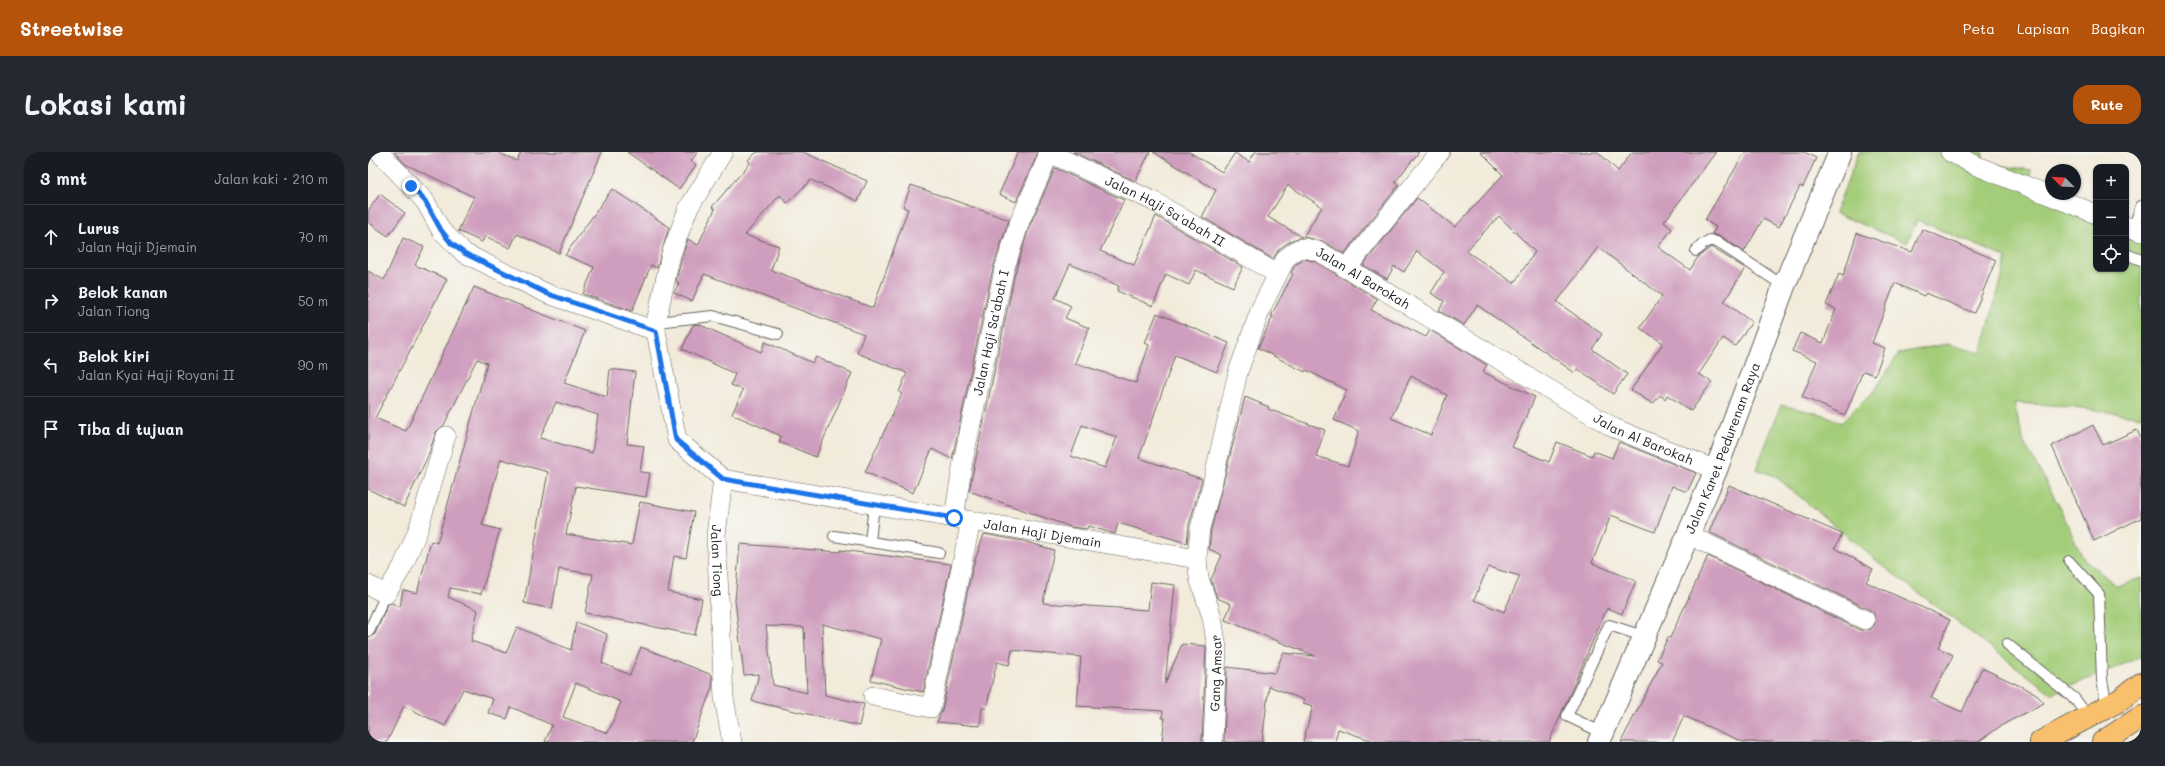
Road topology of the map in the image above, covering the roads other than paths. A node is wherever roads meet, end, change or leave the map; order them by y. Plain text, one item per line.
1 (379, 152) edge
2 (723, 152) edge
3 (1049, 152) edge
4 (1440, 152) edge
5 (1840, 152) edge
6 (1950, 152) edge
7 (2141, 206) edge
8 (2093, 213) edge
9 (2133, 229) edge
10 (1696, 251) dead end
11 (2129, 255) edge
12 (2141, 260) edge
13 (1346, 269) junction
14 (1277, 274) junction
15 (1784, 286) junction
16 (656, 327) junction
17 (778, 334) dead end
18 (446, 436) dead end
19 (1716, 470) junction
20 (723, 479) junction
21 (874, 505) junction
22 (962, 520) junction
23 (1689, 534) junction
24 (834, 536) dead end
25 (870, 541) junction
26 (939, 553) dead end
27 (1197, 559) junction
28 (2069, 561) dead end
29 (368, 585) edge
30 (386, 594) junction
31 (1865, 620) dead end
32 (368, 631) edge
33 (1646, 637) junction
34 (2007, 644) dead end
35 (2141, 684) edge
36 (873, 696) dead end
37 (2108, 707) junction
38 (2141, 717) edge
39 (2088, 718) junction
40 (1601, 738) edge
41 (732, 742) edge
42 (1213, 742) edge
43 (2041, 742) edge
44 (2103, 742) edge

1 - 16 street
2 - 16 street
3 - 14 street, Jalan Haji Sa'abah II
3 - 22 street, Jalan Haji Sa'abah I
4 - 13 street
5 - 15 street, Jalan Karet Pedurenan Raya
6 - 8 street
7 - 9 lane
10 - 15 lane
11 - 12 lane
13 - 14 street, Jalan Al Barokah
13 - 19 street, Jalan Al Barokah
14 - 27 street, Jalan Al Barokah
15 - 19 street, Jalan Karet Pedurenan Raya
16 - 17 lane
16 - 20 street
18 - 30 street
19 - 23 street, Jalan Karet Pedurenan Raya
20 - 21 street, Jalan Haji Djemain
20 - 41 street, Jalan Tiong
21 - 22 street, Jalan Haji Djemain
21 - 25 lane
22 - 27 street, Jalan Haji Djemain
22 - 36 street, Jalan Haji Sa'abah I
23 - 31 street
23 - 33 street, Jalan Karet Pedurenan Raya
24 - 25 lane
25 - 26 lane
27 - 42 street, Gang Amsar
28 - 37 lane
29 - 30 street
30 - 32 lane
33 - 40 street, Jalan Karet Pedurenan Raya
33 - 40 lane
34 - 39 lane
35 - 37 main road
37 - 39 main road
38 - 44 main road
39 - 43 main road

